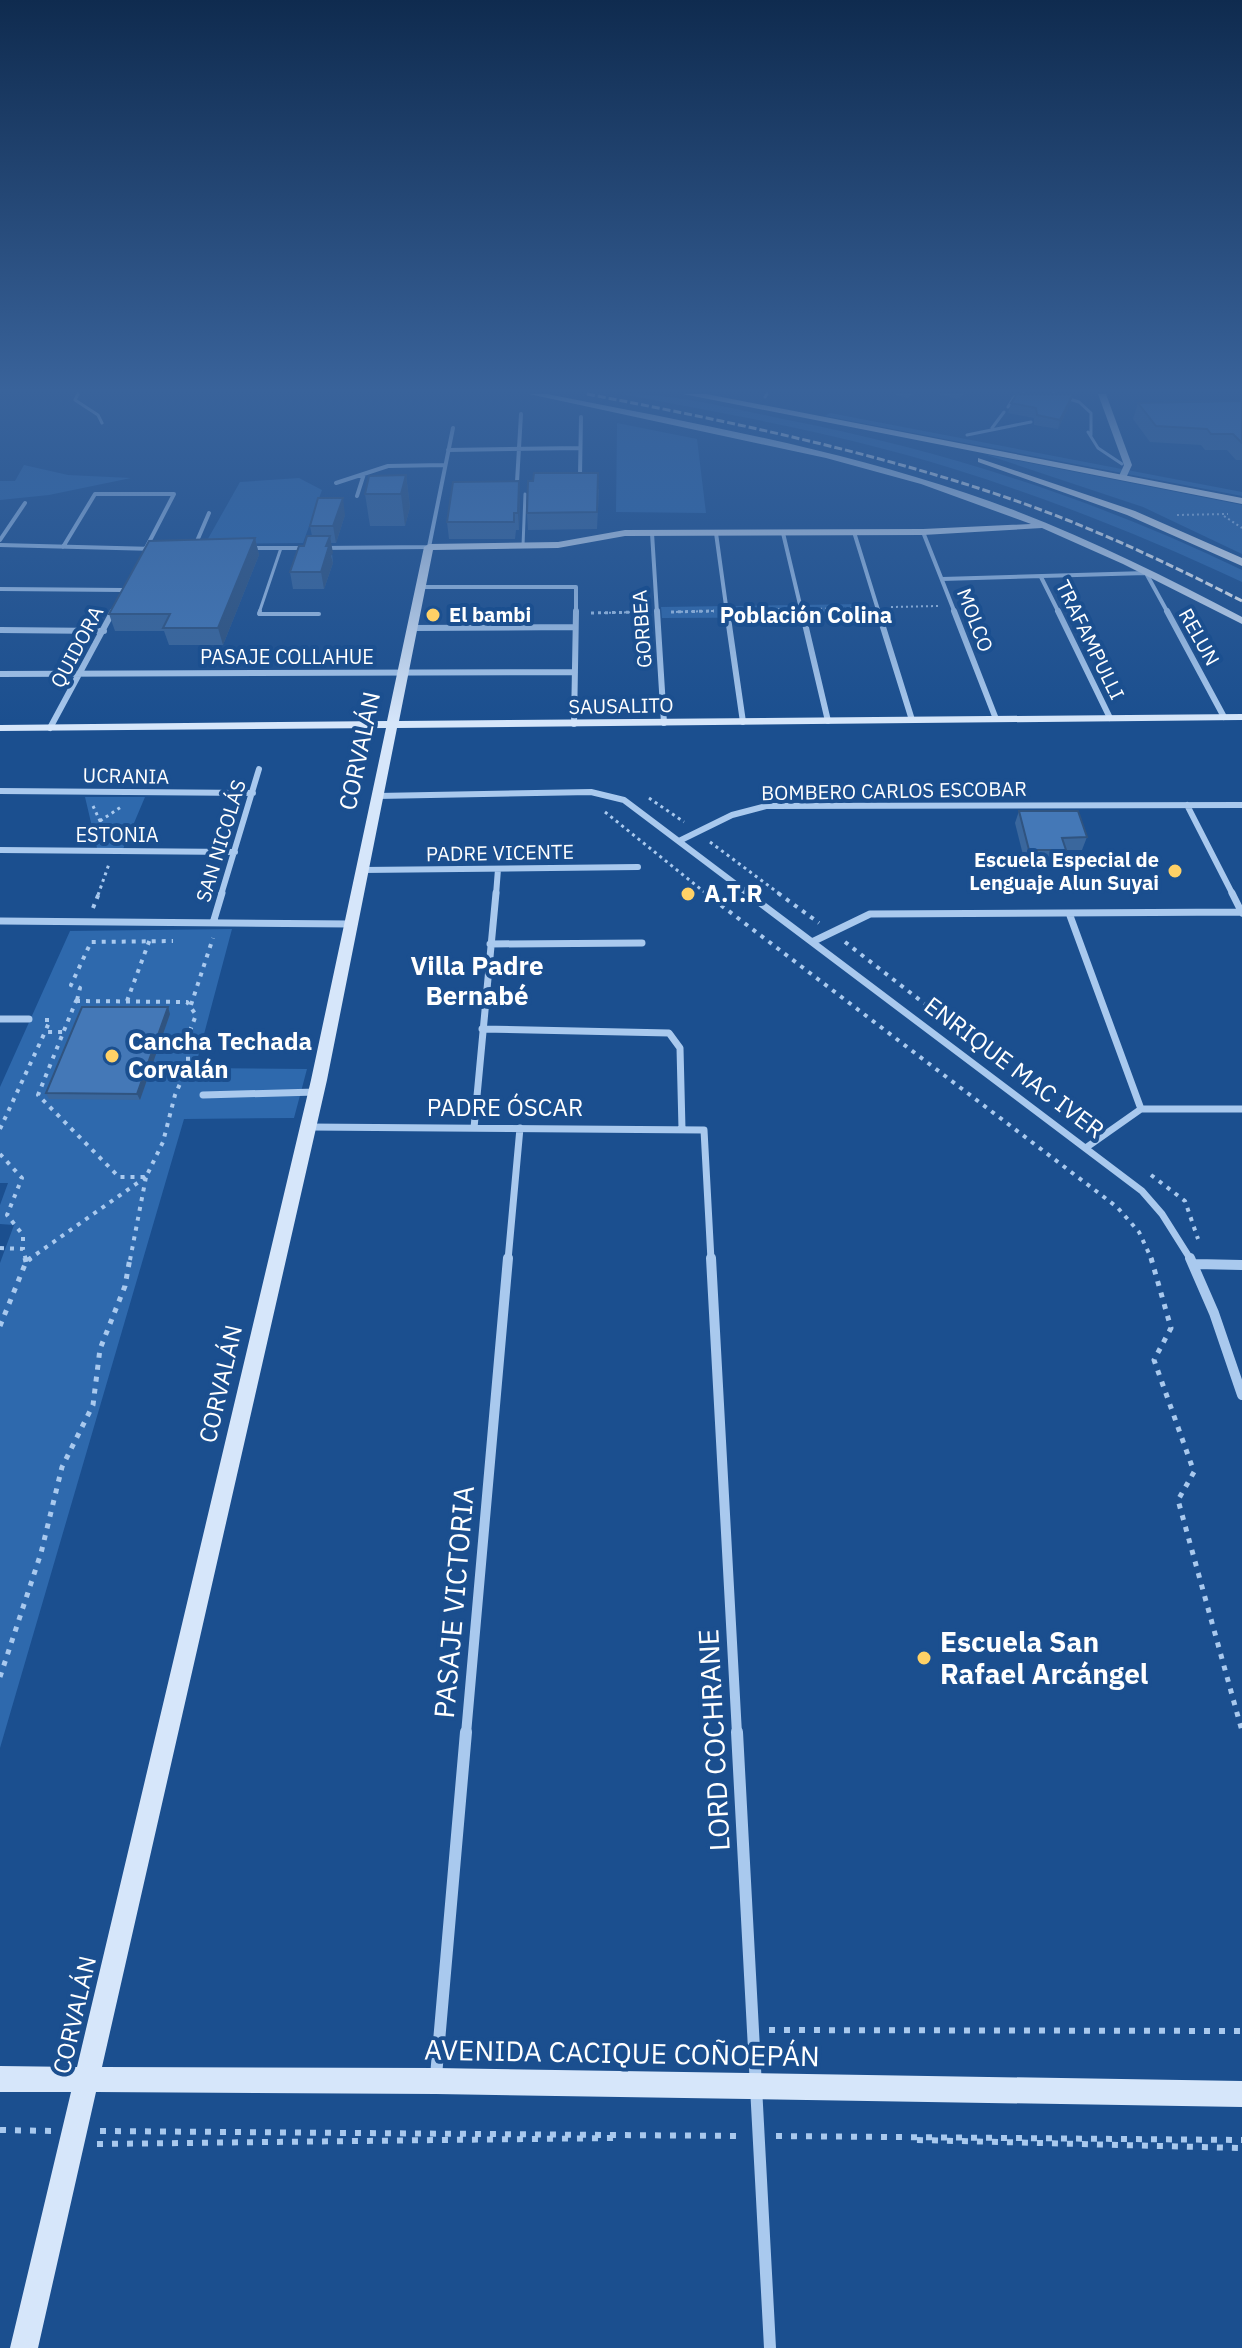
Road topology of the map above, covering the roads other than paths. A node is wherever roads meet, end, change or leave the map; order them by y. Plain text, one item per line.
1 (25, 503) dead end
2 (89, 504) edge
3 (169, 504) edge
4 (437, 504) edge
5 (525, 504) edge
6 (983, 504) edge
7 (1106, 504) edge
8 (209, 513) dead end
9 (1041, 526) junction
10 (854, 532) junction
11 (923, 532) junction
12 (652, 533) junction
13 (716, 533) junction
14 (783, 533) junction
15 (0, 543) edge
16 (523, 546) junction
17 (63, 547) junction
18 (429, 547) junction
19 (237, 548) edge
20 (281, 548) junction
21 (146, 549) junction
22 (162, 549) edge
23 (178, 549) edge
24 (194, 549) junction
25 (208, 549) edge
26 (139, 562) edge
27 (1242, 562) edge
28 (1146, 573) junction
29 (132, 576) edge
30 (1041, 577) junction
31 (942, 579) junction
32 (421, 587) junction
33 (0, 589) edge
34 (125, 590) junction
35 (319, 614) dead end
36 (1242, 621) edge
37 (575, 627) junction
38 (412, 628) junction
39 (0, 630) edge
40 (104, 631) junction
41 (403, 672) junction
42 (575, 672) junction
43 (82, 673) junction
44 (0, 674) edge
45 (1224, 717) junction
46 (1242, 717) edge
47 (1110, 718) junction
48 (996, 719) junction
49 (912, 720) junction
50 (828, 721) junction
51 (743, 722) junction
52 (664, 723) junction
53 (574, 724) junction
54 (392, 726) junction
55 (0, 728) edge
56 (50, 728) junction
57 (259, 769) dead end
58 (0, 791) edge
59 (253, 793) junction
60 (377, 796) junction
61 (1187, 805) junction
62 (1242, 805) edge
63 (679, 841) junction
64 (0, 850) edge
65 (235, 852) junction
66 (638, 867) dead end
67 (498, 869) junction
68 (362, 870) junction
69 (1069, 913) junction
70 (1242, 913) edge
71 (0, 921) edge
72 (213, 923) junction
73 (350, 924) junction
74 (812, 942) junction
75 (642, 943) dead end
76 (490, 944) junction
77 (0, 1019) edge
78 (29, 1019) dead end
79 (482, 1029) junction
80 (316, 1092) junction
81 (203, 1095) dead end
82 (1141, 1109) junction
83 (1242, 1109) edge
84 (307, 1127) junction
85 (474, 1128) junction
86 (520, 1128) junction
87 (682, 1129) junction
88 (704, 1130) joint
89 (1087, 1147) junction
90 (1195, 1264) junction
91 (1242, 1265) edge
92 (1242, 1395) edge
93 (0, 2079) edge
94 (87, 2079) junction
95 (436, 2081) junction
96 (758, 2087) junction
97 (1242, 2094) edge
98 (24, 2348) edge
99 (770, 2348) edge

1 - 15 street
2 - 17 street
3 - 21 street
4 - 18 street, CORVALÁN
5 - 16 lane
6 - 9 street
7 - 27 main road
8 - 24 street
9 - 11 street
9 - 28 street
10 - 11 street
10 - 14 street
10 - 49 street
11 - 31 street, MOLCO
12 - 13 street
12 - 16 street
12 - 52 street, GORBEA
13 - 14 street
13 - 51 street
14 - 50 street
15 - 17 street
16 - 18 street
17 - 21 street
18 - 20 street
18 - 32 street, CORVALÁN
19 - 20 street
20 - 35 lane
21 - 22 street
21 - 26 street
23 - 24 street
24 - 25 street
28 - 30 street
28 - 36 street
28 - 45 street, RELUN
29 - 34 street, QUIDORA
30 - 31 street
30 - 47 street, TRAFAMPULLI
31 - 48 street, MOLCO
32 - 37 street
32 - 38 street, CORVALÁN
33 - 34 street
34 - 40 street, QUIDORA
37 - 38 street
37 - 42 street
38 - 41 street, CORVALÁN
39 - 40 street
40 - 43 street, QUIDORA
41 - 42 street, PASAJE COLLAHUE
41 - 43 street, PASAJE COLLAHUE
41 - 54 street, CORVALÁN
42 - 53 street
43 - 44 street, PASAJE COLLAHUE
43 - 56 street, QUIDORA
45 - 46 street, SAUSALITO
45 - 47 street, SAUSALITO
47 - 48 street, SAUSALITO
48 - 49 street, SAUSALITO
49 - 50 street, SAUSALITO
50 - 51 street, SAUSALITO
51 - 52 street, SAUSALITO
52 - 53 street, SAUSALITO
53 - 54 street, SAUSALITO
54 - 56 street, SAUSALITO
54 - 60 street, CORVALÁN
55 - 56 street, SAUSALITO
57 - 59 street, SAN NICOLÁS
58 - 59 street, UCRANIA
59 - 65 street, SAN NICOLÁS
60 - 63 street
60 - 68 street, CORVALÁN
61 - 62 street, BOMBERO CARLOS ESCOBAR
61 - 63 street, BOMBERO CARLOS ESCOBAR
61 - 70 street
63 - 74 street, ENRIQUE MAC IVER
64 - 65 street, ESTONIA
65 - 72 street, SAN NICOLÁS
66 - 67 street, PADRE VICENTE
67 - 68 street, PADRE VICENTE
67 - 76 street
68 - 73 street, CORVALÁN
69 - 70 street
69 - 74 street
69 - 82 street
71 - 72 street
72 - 73 street
73 - 80 street, CORVALÁN
74 - 89 street, ENRIQUE MAC IVER
75 - 76 street
76 - 79 street
77 - 78 street
79 - 85 street
79 - 87 street
80 - 81 street
80 - 84 street, CORVALÁN
82 - 83 street
82 - 89 street
84 - 85 street, PADRE ÓSCAR
84 - 94 street, CORVALÁN
85 - 86 street, PADRE ÓSCAR
86 - 87 street, PADRE ÓSCAR
86 - 95 street, PASAJE VICTORIA
87 - 88 street, PADRE ÓSCAR
88 - 96 street, LORD COCHRANE
89 - 90 street, ENRIQUE MAC IVER
90 - 91 street
90 - 92 street, ENRIQUE MAC IVER
93 - 94 street, AVENIDA CACIQUE COÑOEPÁN
94 - 95 street, AVENIDA CACIQUE COÑOEPÁN
94 - 98 street, CORVALÁN
95 - 96 street, AVENIDA CACIQUE COÑOEPÁN
96 - 97 street, AVENIDA CACIQUE COÑOEPÁN
96 - 99 street, LORD COCHRANE

